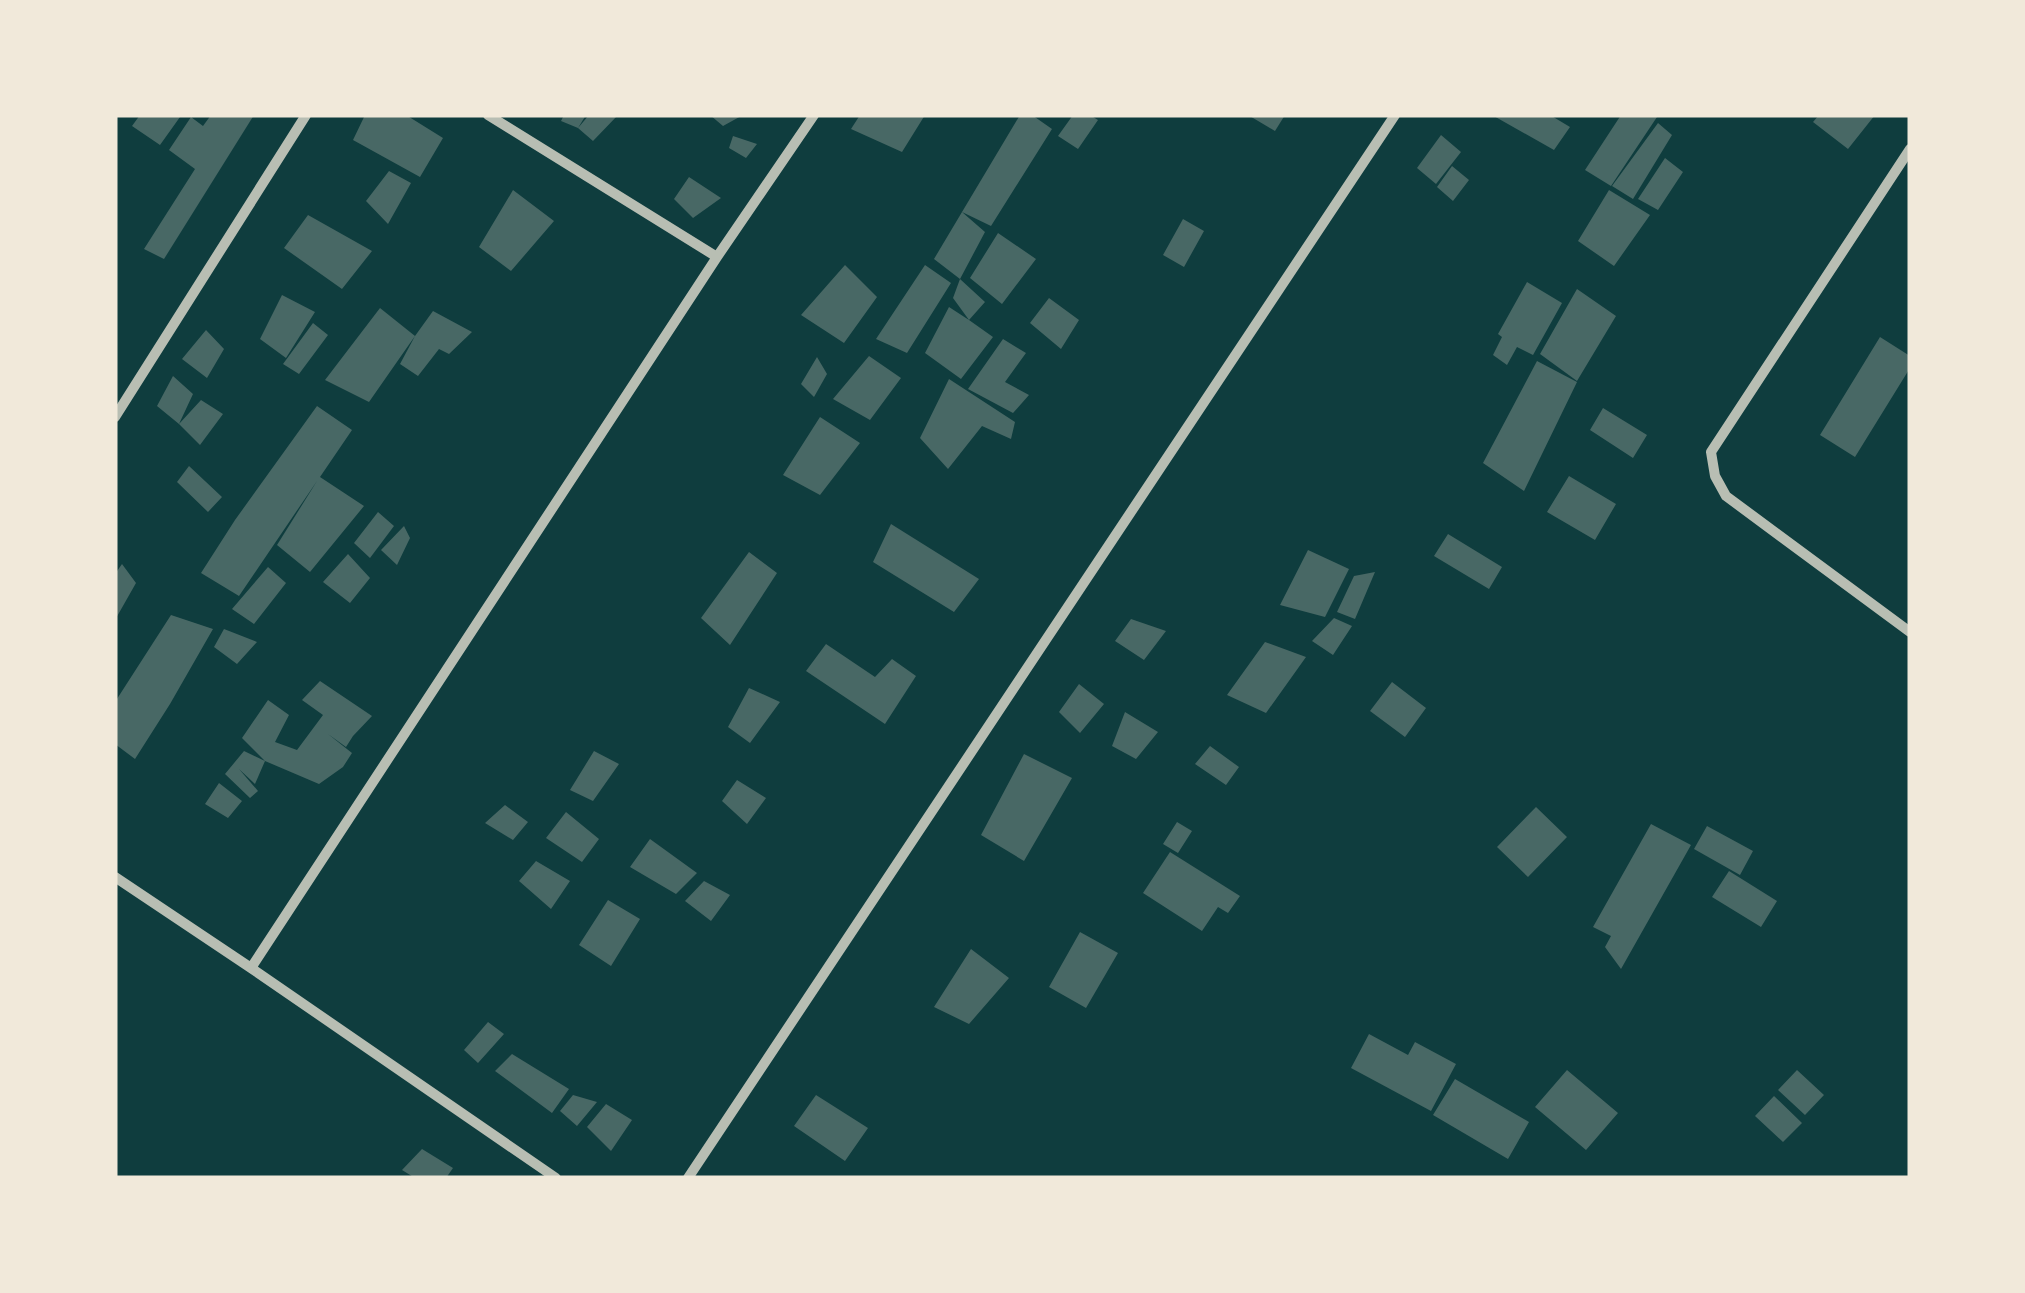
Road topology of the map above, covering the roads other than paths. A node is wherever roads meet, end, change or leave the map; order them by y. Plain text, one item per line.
1 (306, 115) edge
2 (488, 115) edge
3 (814, 115) edge
4 (1395, 115) edge
5 (1910, 149) edge
6 (717, 257) junction
7 (115, 417) edge
8 (1910, 632) edge
9 (115, 877) edge
10 (252, 968) junction
11 (556, 1178) edge
12 (688, 1178) edge

1 - 7 street
2 - 6 street
3 - 6 street
4 - 12 street
5 - 8 street
6 - 10 street
9 - 10 street
10 - 11 street

